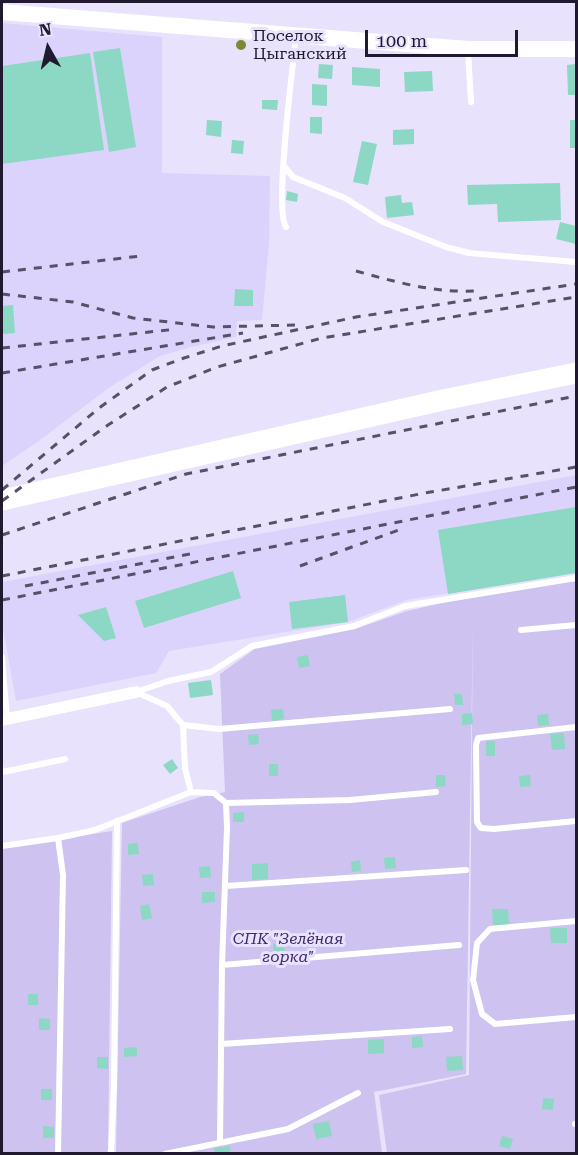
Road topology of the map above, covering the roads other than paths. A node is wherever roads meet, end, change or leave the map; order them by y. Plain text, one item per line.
1 (2, 12) edge
2 (296, 35) junction
3 (468, 49) junction
4 (576, 49) edge
5 (471, 102) dead end
6 (284, 166) junction
7 (286, 227) dead end
8 (576, 262) edge
9 (576, 373) edge
10 (2, 500) edge
11 (576, 578) edge
12 (576, 625) edge
13 (521, 630) dead end
14 (2, 657) edge
15 (136, 692) junction
16 (450, 709) dead end
17 (4, 720) edge
18 (183, 725) junction
19 (576, 727) edge
20 (65, 759) dead end
21 (2, 770) edge
22 (191, 792) junction
23 (436, 792) dead end
24 (226, 803) junction
25 (117, 821) junction
26 (576, 821) edge
27 (58, 838) junction
28 (2, 846) edge
29 (466, 870) dead end
30 (226, 886) junction
31 (576, 921) edge
32 (459, 945) dead end
33 (222, 965) junction
34 (576, 1017) edge
35 (450, 1029) dead end
36 (220, 1044) junction
37 (358, 1093) dead end
38 (220, 1143) junction
39 (58, 1154) edge
40 (111, 1154) edge
41 (165, 1154) edge

1 - 2 street
2 - 3 street
2 - 6 lane
3 - 4 street
3 - 5 lane
6 - 7 lane
6 - 8 lane
9 - 10 highway
11 - 15 lane
12 - 13 lane
14 - 17 lane
15 - 17 street
15 - 18 lane
16 - 18 lane
18 - 22 lane
19 - 26 lane
20 - 21 lane
22 - 24 lane
22 - 25 lane
23 - 24 lane
24 - 30 lane
25 - 27 lane
25 - 40 lane
27 - 28 lane
27 - 39 lane
29 - 30 lane
30 - 33 lane
31 - 34 lane
32 - 33 lane
33 - 36 lane
35 - 36 lane
36 - 38 lane
37 - 38 lane
38 - 41 lane

